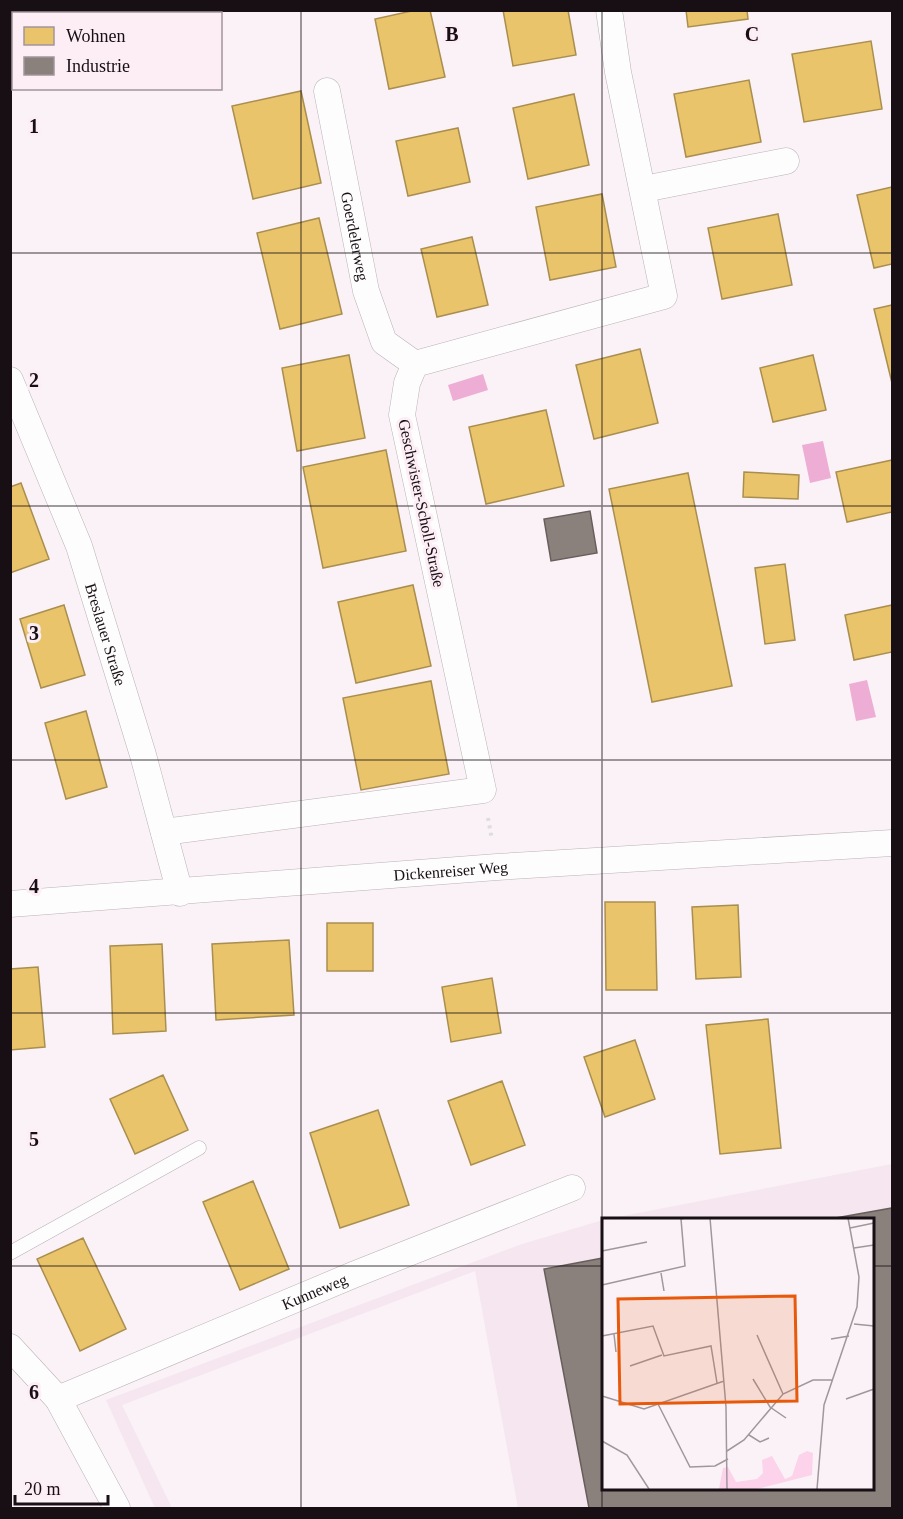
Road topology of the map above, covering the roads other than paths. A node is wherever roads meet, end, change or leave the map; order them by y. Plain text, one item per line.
1 (609, 10) edge
2 (327, 91) dead end
3 (786, 161) dead end
4 (644, 189) junction
5 (415, 364) junction
6 (10, 380) edge
7 (164, 832) junction
8 (892, 843) edge
9 (180, 893) junction
10 (10, 904) edge
11 (199, 1148) dead end
12 (572, 1188) dead end
13 (10, 1253) edge
14 (10, 1347) edge
15 (58, 1399) junction
16 (113, 1508) edge

1 - 4 street
2 - 5 street, Goerdelerweg
3 - 4 street
4 - 5 street
5 - 7 street, Geschwister-Scholl-Straße
6 - 7 street, Breslauer Straße
7 - 9 street, Breslauer Straße
8 - 9 street, Dickenreiser Weg
9 - 10 street, Dickenreiser Weg
11 - 13 lane
12 - 15 street, Kunneweg
14 - 15 street
15 - 16 street

